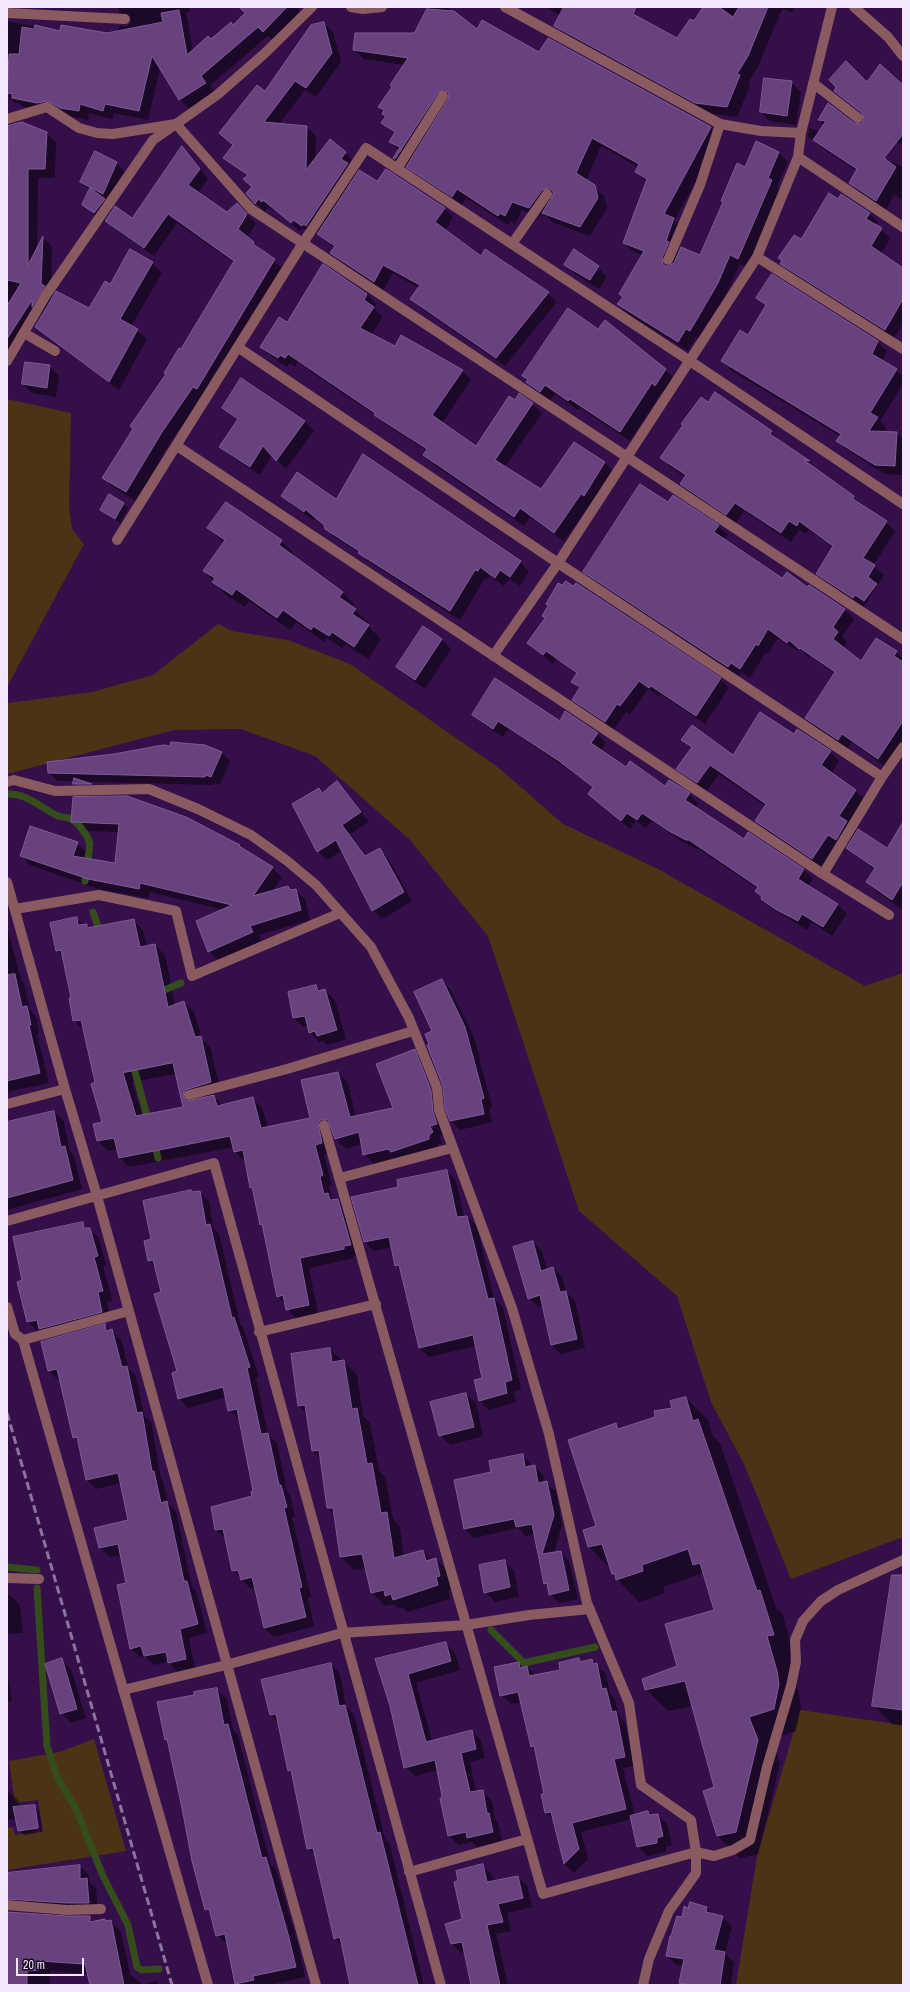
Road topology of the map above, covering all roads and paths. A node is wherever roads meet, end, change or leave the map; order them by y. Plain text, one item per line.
1 (312, 7) edge
2 (351, 7) edge
3 (382, 7) edge
4 (505, 7) edge
5 (832, 7) edge
6 (854, 7) edge
7 (7, 13) edge
8 (125, 19) dead end
9 (903, 56) edge
10 (813, 83) junction
11 (443, 96) dead end
12 (858, 118) dead end
13 (7, 119) edge
14 (176, 124) junction
15 (720, 124) junction
16 (801, 133) junction
17 (798, 157) junction
18 (397, 169) junction
19 (548, 194) dead end
20 (903, 227) edge
21 (304, 243) junction
22 (512, 244) junction
23 (758, 257) junction
24 (668, 260) dead end
25 (24, 333) junction
26 (238, 348) junction
27 (903, 349) edge
28 (55, 351) dead end
29 (7, 361) edge
30 (690, 361) junction
31 (177, 446) junction
32 (626, 457) junction
33 (903, 504) edge
34 (117, 540) dead end
35 (558, 563) junction
36 (903, 639) edge
37 (493, 656) junction
38 (903, 747) edge
39 (882, 777) junction
40 (7, 782) edge
41 (823, 874) junction
42 (7, 882) edge
43 (15, 909) junction
44 (340, 913) junction
45 (889, 915) dead end
46 (413, 1031) junction
47 (65, 1089) junction
48 (189, 1095) dead end
49 (7, 1104) edge
50 (324, 1125) dead end
51 (452, 1148) junction
52 (340, 1178) junction
53 (98, 1196) junction
54 (7, 1221) edge
55 (376, 1304) junction
56 (7, 1307) edge
57 (129, 1311) junction
58 (259, 1332) junction
59 (23, 1340) junction
60 (903, 1560) edge
61 (7, 1578) edge
62 (39, 1579) dead end
63 (590, 1609) junction
64 (466, 1625) junction
65 (342, 1633) junction
66 (226, 1665) junction
67 (123, 1690) junction
68 (527, 1839) junction
69 (696, 1852) junction
70 (409, 1872) junction
71 (7, 1905) edge
72 (101, 1909) dead end
73 (313, 1984) edge
74 (208, 1985) edge
75 (441, 1985) edge
76 (643, 1985) edge

1 - 14 street
2 - 3 street
4 - 15 street
5 - 10 street
6 - 9 street
7 - 8 street
10 - 12 street
10 - 16 street
11 - 18 street
13 - 14 street
14 - 21 street
14 - 25 street
15 - 16 street
15 - 24 street
16 - 17 street
17 - 20 street
17 - 23 street
18 - 21 street
18 - 22 street
19 - 22 street
21 - 26 street
21 - 32 street
22 - 30 street
23 - 27 street
23 - 30 street
25 - 28 street
25 - 29 street
26 - 31 street
26 - 35 street
30 - 32 street
30 - 33 street
31 - 34 street
31 - 37 street
32 - 35 street
32 - 36 street
35 - 37 street
35 - 39 street
37 - 41 street
38 - 39 street
39 - 41 street
40 - 44 street
41 - 45 street
42 - 43 street
43 - 44 street
43 - 47 street
44 - 46 street
46 - 48 street
46 - 51 street
47 - 49 street
47 - 53 street
50 - 52 street
51 - 52 street
51 - 63 street
52 - 55 street
53 - 54 street
53 - 57 street
53 - 58 street
55 - 58 street
55 - 64 street
56 - 59 street
57 - 59 street
57 - 66 street
58 - 65 street
59 - 67 street
60 - 69 street
61 - 62 street
63 - 64 street
63 - 69 street
64 - 65 street
64 - 68 street
65 - 66 street
65 - 70 street
66 - 67 street
66 - 73 street
67 - 74 street
68 - 69 street
68 - 70 street
69 - 76 street
70 - 75 street
71 - 72 street

